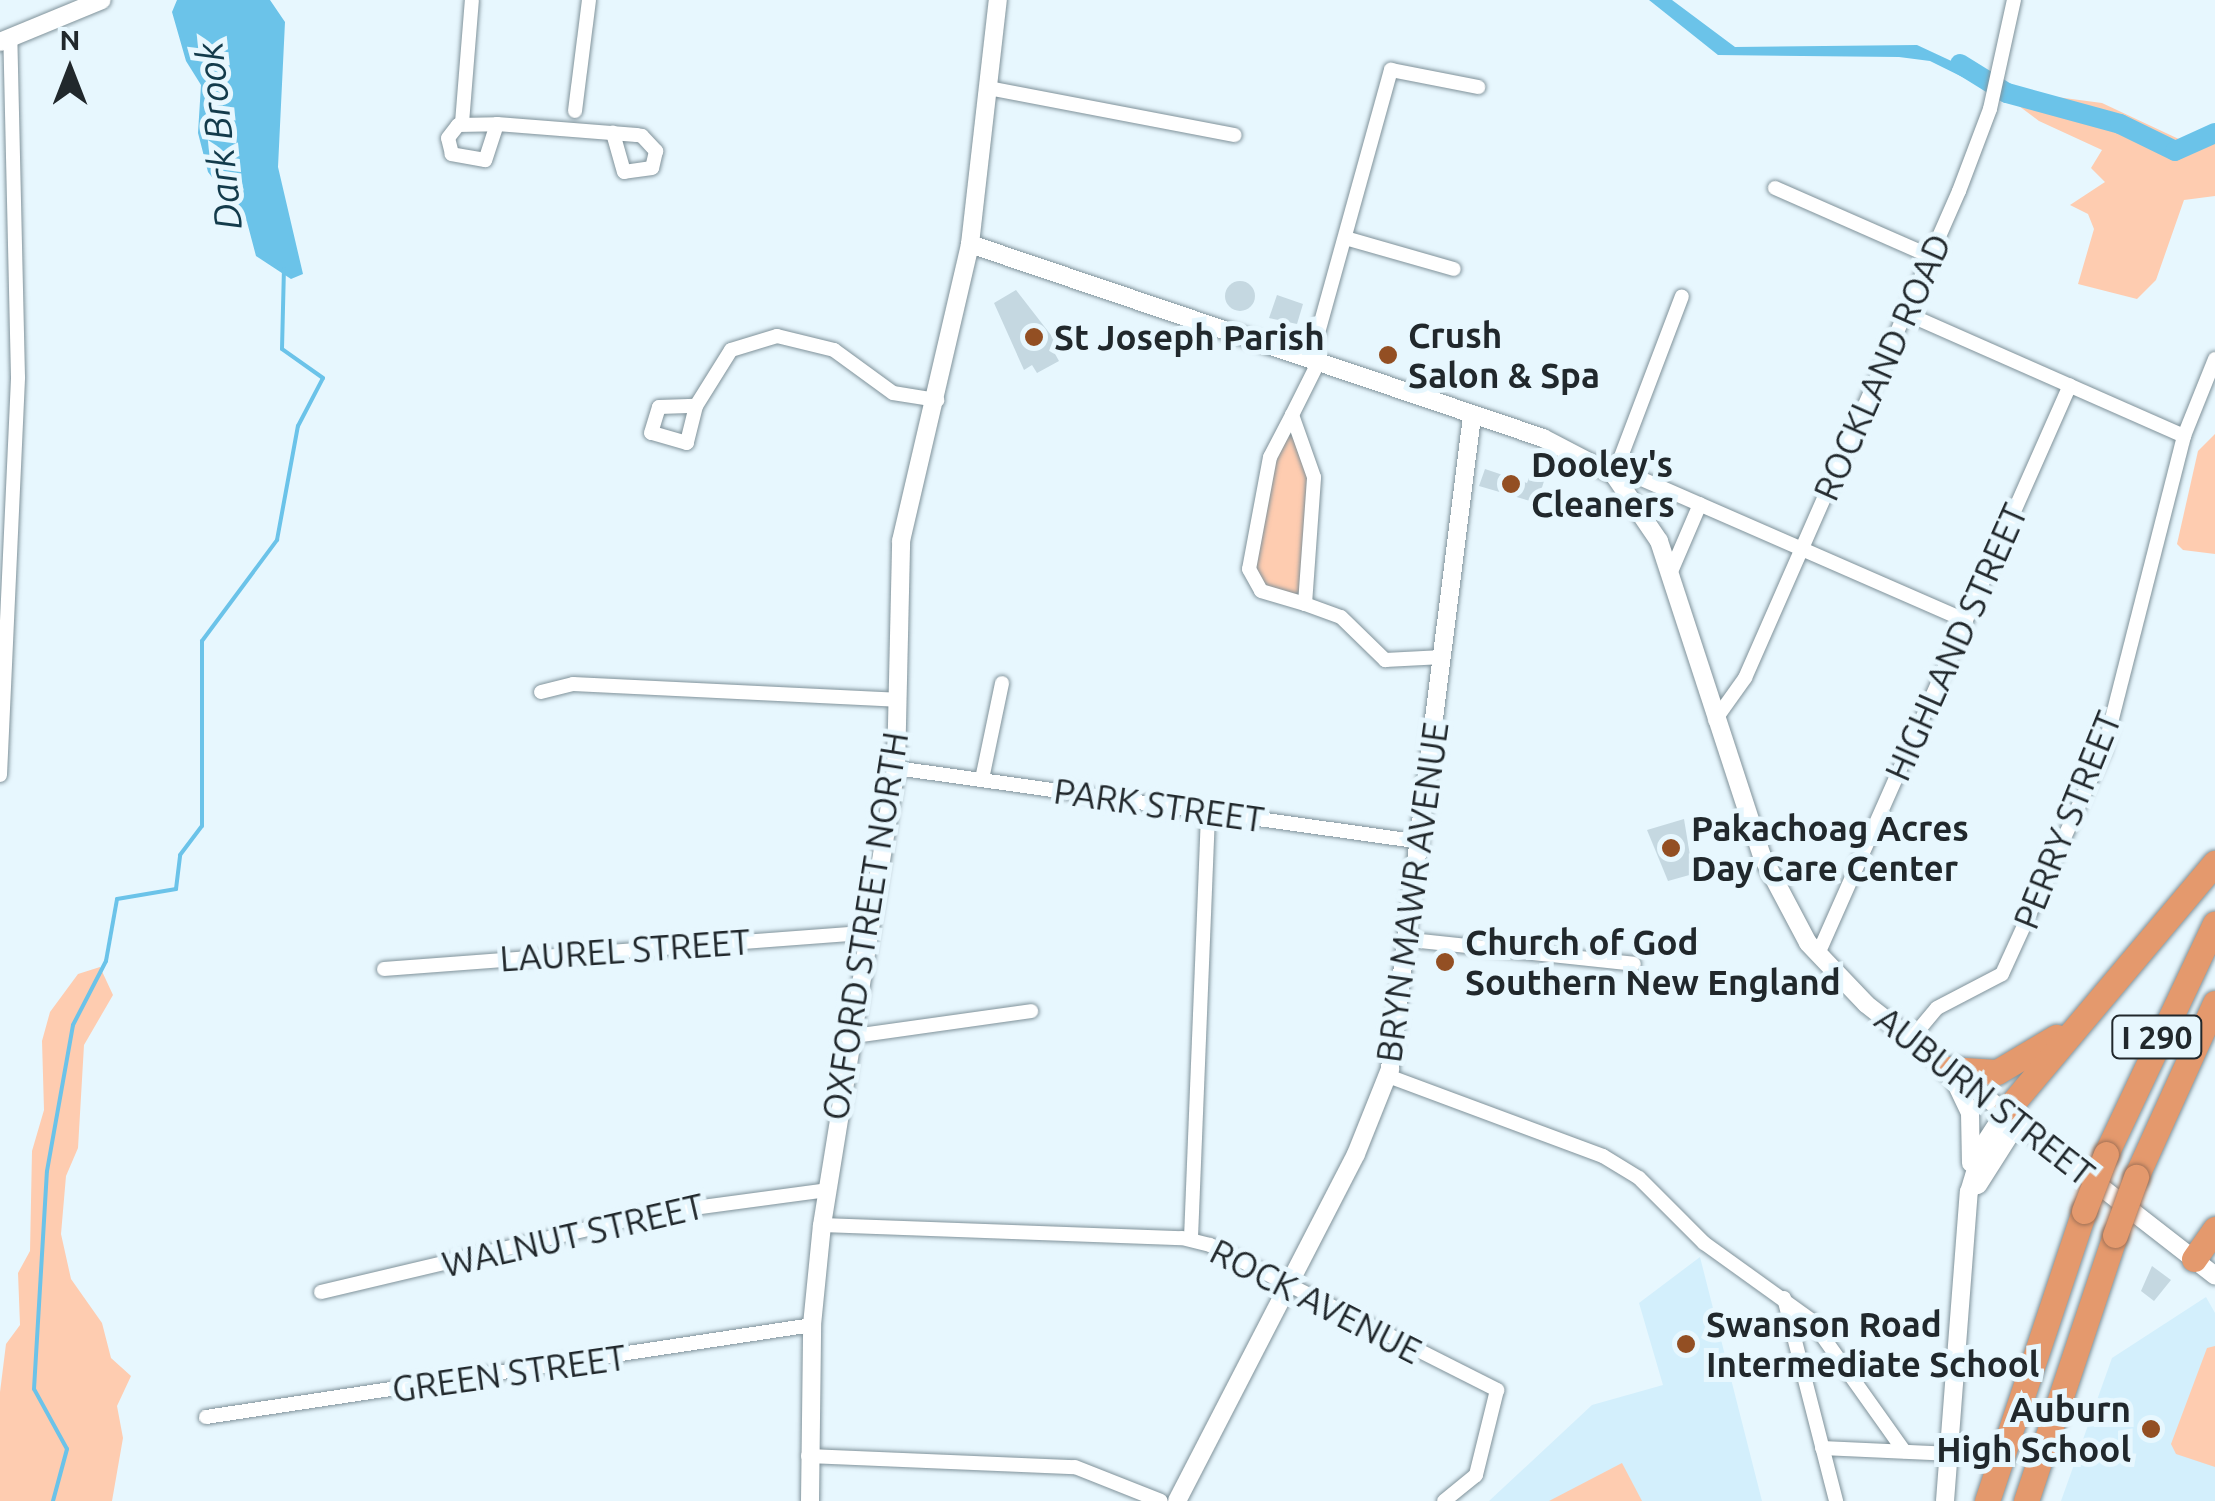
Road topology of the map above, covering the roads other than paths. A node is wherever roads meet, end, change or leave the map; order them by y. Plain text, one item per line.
1 (102, 0) edge
2 (472, 0) edge
3 (589, 0) edge
4 (998, 0) edge
5 (2014, 0) edge
6 (5, 40) edge
7 (1478, 87) dead end
8 (988, 88) junction
9 (575, 111) dead end
10 (462, 123) junction
11 (496, 124) junction
12 (612, 133) dead end
13 (1235, 134) dead end
14 (1774, 188) dead end
15 (1345, 238) junction
16 (970, 244) junction
17 (1930, 256) junction
18 (1454, 268) dead end
19 (1682, 296) dead end
20 (1906, 313) junction
21 (2215, 359) edge
22 (1317, 365) junction
23 (2070, 385) junction
24 (937, 400) junction
25 (696, 406) dead end
26 (1292, 416) junction
27 (1472, 416) junction
28 (2184, 436) junction
29 (1614, 475) junction
30 (1700, 504) junction
31 (1802, 549) junction
32 (1670, 574) junction
33 (1305, 604) junction
34 (1966, 621) junction
35 (1443, 658) junction
36 (1002, 682) dead end
37 (541, 692) dead end
38 (897, 700) junction
39 (1715, 720) junction
40 (896, 768) junction
41 (0, 775) edge
42 (982, 779) junction
43 (1208, 812) junction
44 (1422, 842) junction
45 (2215, 862) edge
46 (2215, 923) edge
47 (866, 933) junction
48 (1411, 940) junction
49 (1818, 954) junction
50 (1634, 964) dead end
51 (384, 969) dead end
52 (2098, 1002) junction
53 (2215, 1004) edge
54 (1031, 1010) dead end
55 (847, 1038) junction
56 (1911, 1040) junction
57 (1948, 1068) junction
58 (1388, 1076) junction
59 (2012, 1118) junction
60 (1971, 1182) junction
61 (826, 1190) junction
62 (822, 1225) junction
63 (2215, 1229) edge
64 (1190, 1238) junction
65 (1964, 1254) junction
66 (2205, 1268) edge
67 (1288, 1287) junction
68 (322, 1292) dead end
69 (1784, 1297) junction
70 (812, 1325) junction
71 (206, 1417) dead end
72 (1822, 1448) junction
73 (1904, 1451) junction
74 (1953, 1454) junction
75 (808, 1456) junction
76 (810, 1501) edge
77 (1161, 1501) edge
78 (1177, 1501) edge
79 (1444, 1501) edge
80 (1836, 1501) edge
81 (1944, 1501) edge
82 (1987, 1501) edge
83 (2026, 1501) edge

1 - 6 main road
2 - 10 street
3 - 9 street
4 - 8 main road, OXFORD STREET NORTH
5 - 17 street, ROCKLAND ROAD
6 - 41 street
7 - 15 street
8 - 13 street
8 - 16 main road, OXFORD STREET NORTH
10 - 11 street
10 - 11 street
11 - 12 street
14 - 17 street
15 - 18 street
15 - 22 street
16 - 22 main road, AUBURN STREET
16 - 24 main road, OXFORD STREET NORTH
17 - 20 street, ROCKLAND ROAD
19 - 29 street
20 - 23 street
20 - 31 street, ROCKLAND ROAD
21 - 28 street, PERRY STREET
22 - 26 street
22 - 27 main road, AUBURN STREET
23 - 28 street
23 - 34 street, HIGHLAND STREET
24 - 25 street
24 - 38 main road, OXFORD STREET NORTH
26 - 33 street
26 - 33 street
27 - 29 main road, AUBURN STREET
27 - 35 main road, BRYN MAWR AVENUE
28 - 56 street, PERRY STREET
29 - 30 street
29 - 32 main road, AUBURN STREET
30 - 31 street
30 - 32 street
31 - 34 street
31 - 39 street, ROCKLAND ROAD
32 - 39 main road, AUBURN STREET
33 - 35 street
34 - 49 street, HIGHLAND STREET
35 - 44 main road, BRYN MAWR AVENUE
36 - 42 street
37 - 38 street
38 - 40 main road, OXFORD STREET NORTH
39 - 49 main road, AUBURN STREET
40 - 42 street, PARK STREET
40 - 47 main road, OXFORD STREET NORTH
42 - 43 street, PARK STREET
43 - 44 street, PARK STREET
43 - 64 street
44 - 48 main road, BRYN MAWR AVENUE
45 - 52 highway
46 - 82 highway, I 290, bridge
47 - 51 street, LAUREL STREET
47 - 55 main road, OXFORD STREET NORTH
48 - 50 street
48 - 58 main road, BRYN MAWR AVENUE
49 - 56 main road, AUBURN STREET
52 - 57 highway
52 - 59 highway
53 - 83 highway, I 290, bridge
54 - 55 street
55 - 61 main road, OXFORD STREET NORTH
56 - 57 main road, AUBURN STREET
57 - 59 main road, AUBURN STREET
57 - 60 main road
58 - 67 main road, BRYN MAWR AVENUE
58 - 69 street
59 - 60 main road
59 - 65 main road
59 - 66 main road, AUBURN STREET
60 - 65 main road
61 - 62 main road, OXFORD STREET NORTH
61 - 68 street, WALNUT STREET
62 - 64 street, ROCK AVENUE
62 - 70 main road, OXFORD STREET NORTH
63 - 66 highway
64 - 67 street, ROCK AVENUE
65 - 74 main road
67 - 78 main road, BRYN MAWR AVENUE
67 - 79 street, ROCK AVENUE
69 - 72 street
69 - 73 street
70 - 71 street, GREEN STREET
70 - 75 main road, OXFORD STREET NORTH
72 - 73 street
72 - 80 street
73 - 74 street
74 - 81 main road
75 - 76 main road, OXFORD STREET NORTH
75 - 77 street

